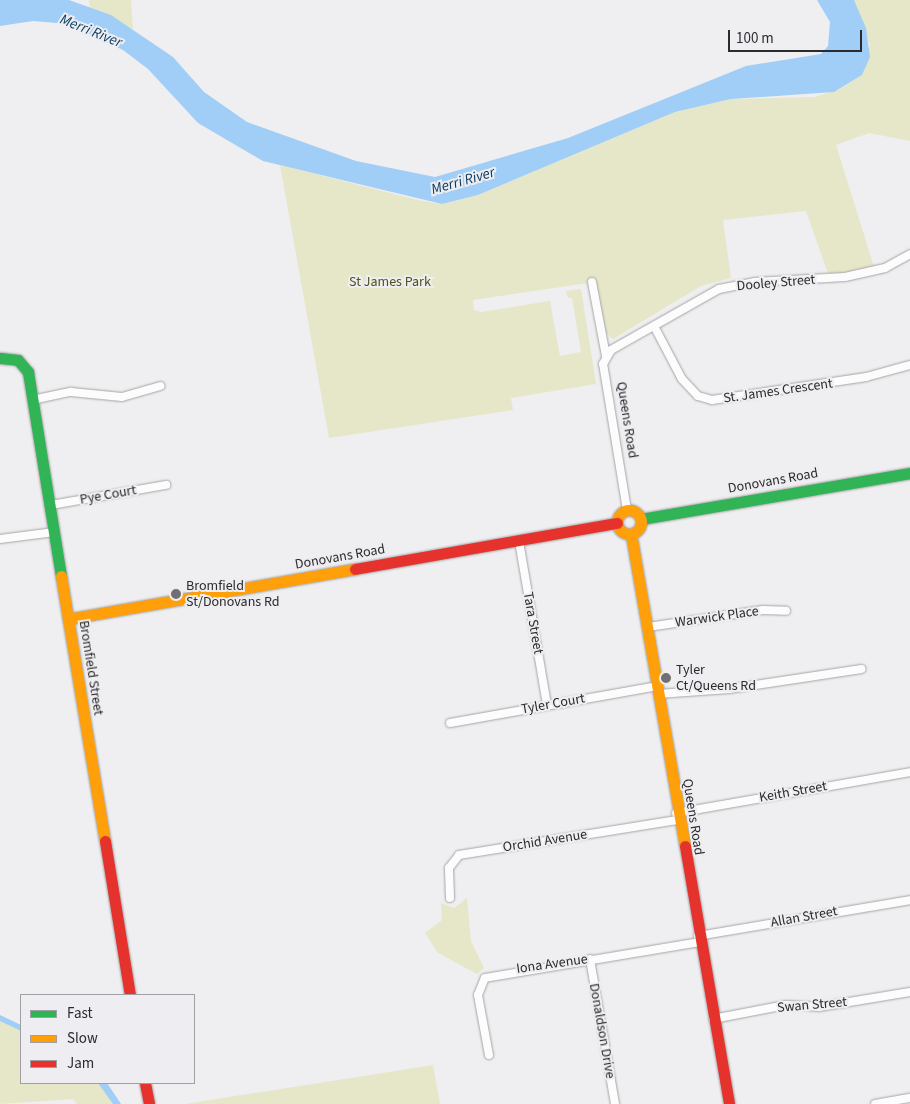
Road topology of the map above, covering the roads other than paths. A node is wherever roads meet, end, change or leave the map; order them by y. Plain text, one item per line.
1 (910, 254) edge
2 (592, 282) dead end
3 (654, 326) junction
4 (4, 357) edge
5 (604, 360) junction
6 (910, 365) edge
7 (160, 386) dead end
8 (32, 400) junction
9 (910, 473) edge
10 (166, 485) dead end
11 (50, 505) junction
12 (627, 510) junction
13 (641, 519) junction
14 (617, 523) junction
15 (55, 532) junction
16 (631, 534) junction
17 (0, 538) edge
18 (519, 541) junction
19 (786, 611) dead end
20 (68, 619) junction
21 (648, 627) junction
22 (861, 670) dead end
23 (657, 690) junction
24 (547, 705) junction
25 (450, 723) dead end
26 (910, 772) edge
27 (677, 817) junction
28 (450, 898) dead end
29 (910, 900) edge
30 (699, 939) junction
31 (590, 959) junction
32 (910, 992) edge
33 (130, 994) edge
34 (714, 1019) junction
35 (488, 1055) dead end
36 (145, 1084) edge
37 (910, 1098) edge
38 (149, 1104) edge
39 (615, 1104) edge
40 (729, 1104) edge
41 (875, 1104) edge

1 - 3 street, Dooley Street
2 - 5 street, Queens Road
3 - 5 street, Dooley Street
3 - 6 street, St. James Crescent
4 - 8 street, Bromfield Street
5 - 12 street, Queens Road
7 - 8 street
8 - 11 street, Bromfield Street
9 - 13 street, Donovans Road
10 - 11 street, Pye Court
11 - 15 street, Bromfield Street
12 - 13 street
12 - 14 street
13 - 16 street
14 - 16 street
14 - 18 street, Donovans Road
15 - 17 street
15 - 20 street, Bromfield Street
16 - 21 street, Queens Road
18 - 20 street, Donovans Road
18 - 24 street, Tara Street
19 - 21 street, Warwick Place
20 - 33 street, Bromfield Street
21 - 23 street, Queens Road
22 - 23 street, Tyler Court
23 - 24 street, Tyler Court
23 - 27 street, Queens Road
24 - 25 street, Tyler Court
26 - 27 street, Keith Street
27 - 28 street, Orchid Avenue
27 - 30 street, Queens Road
29 - 30 street, Allan Street
30 - 31 street, Iona Avenue
30 - 34 street, Queens Road
31 - 35 street, Iona Avenue
31 - 39 street, Donaldson Drive
32 - 34 street, Swan Street
34 - 40 street, Queens Road
36 - 38 street
37 - 41 street

